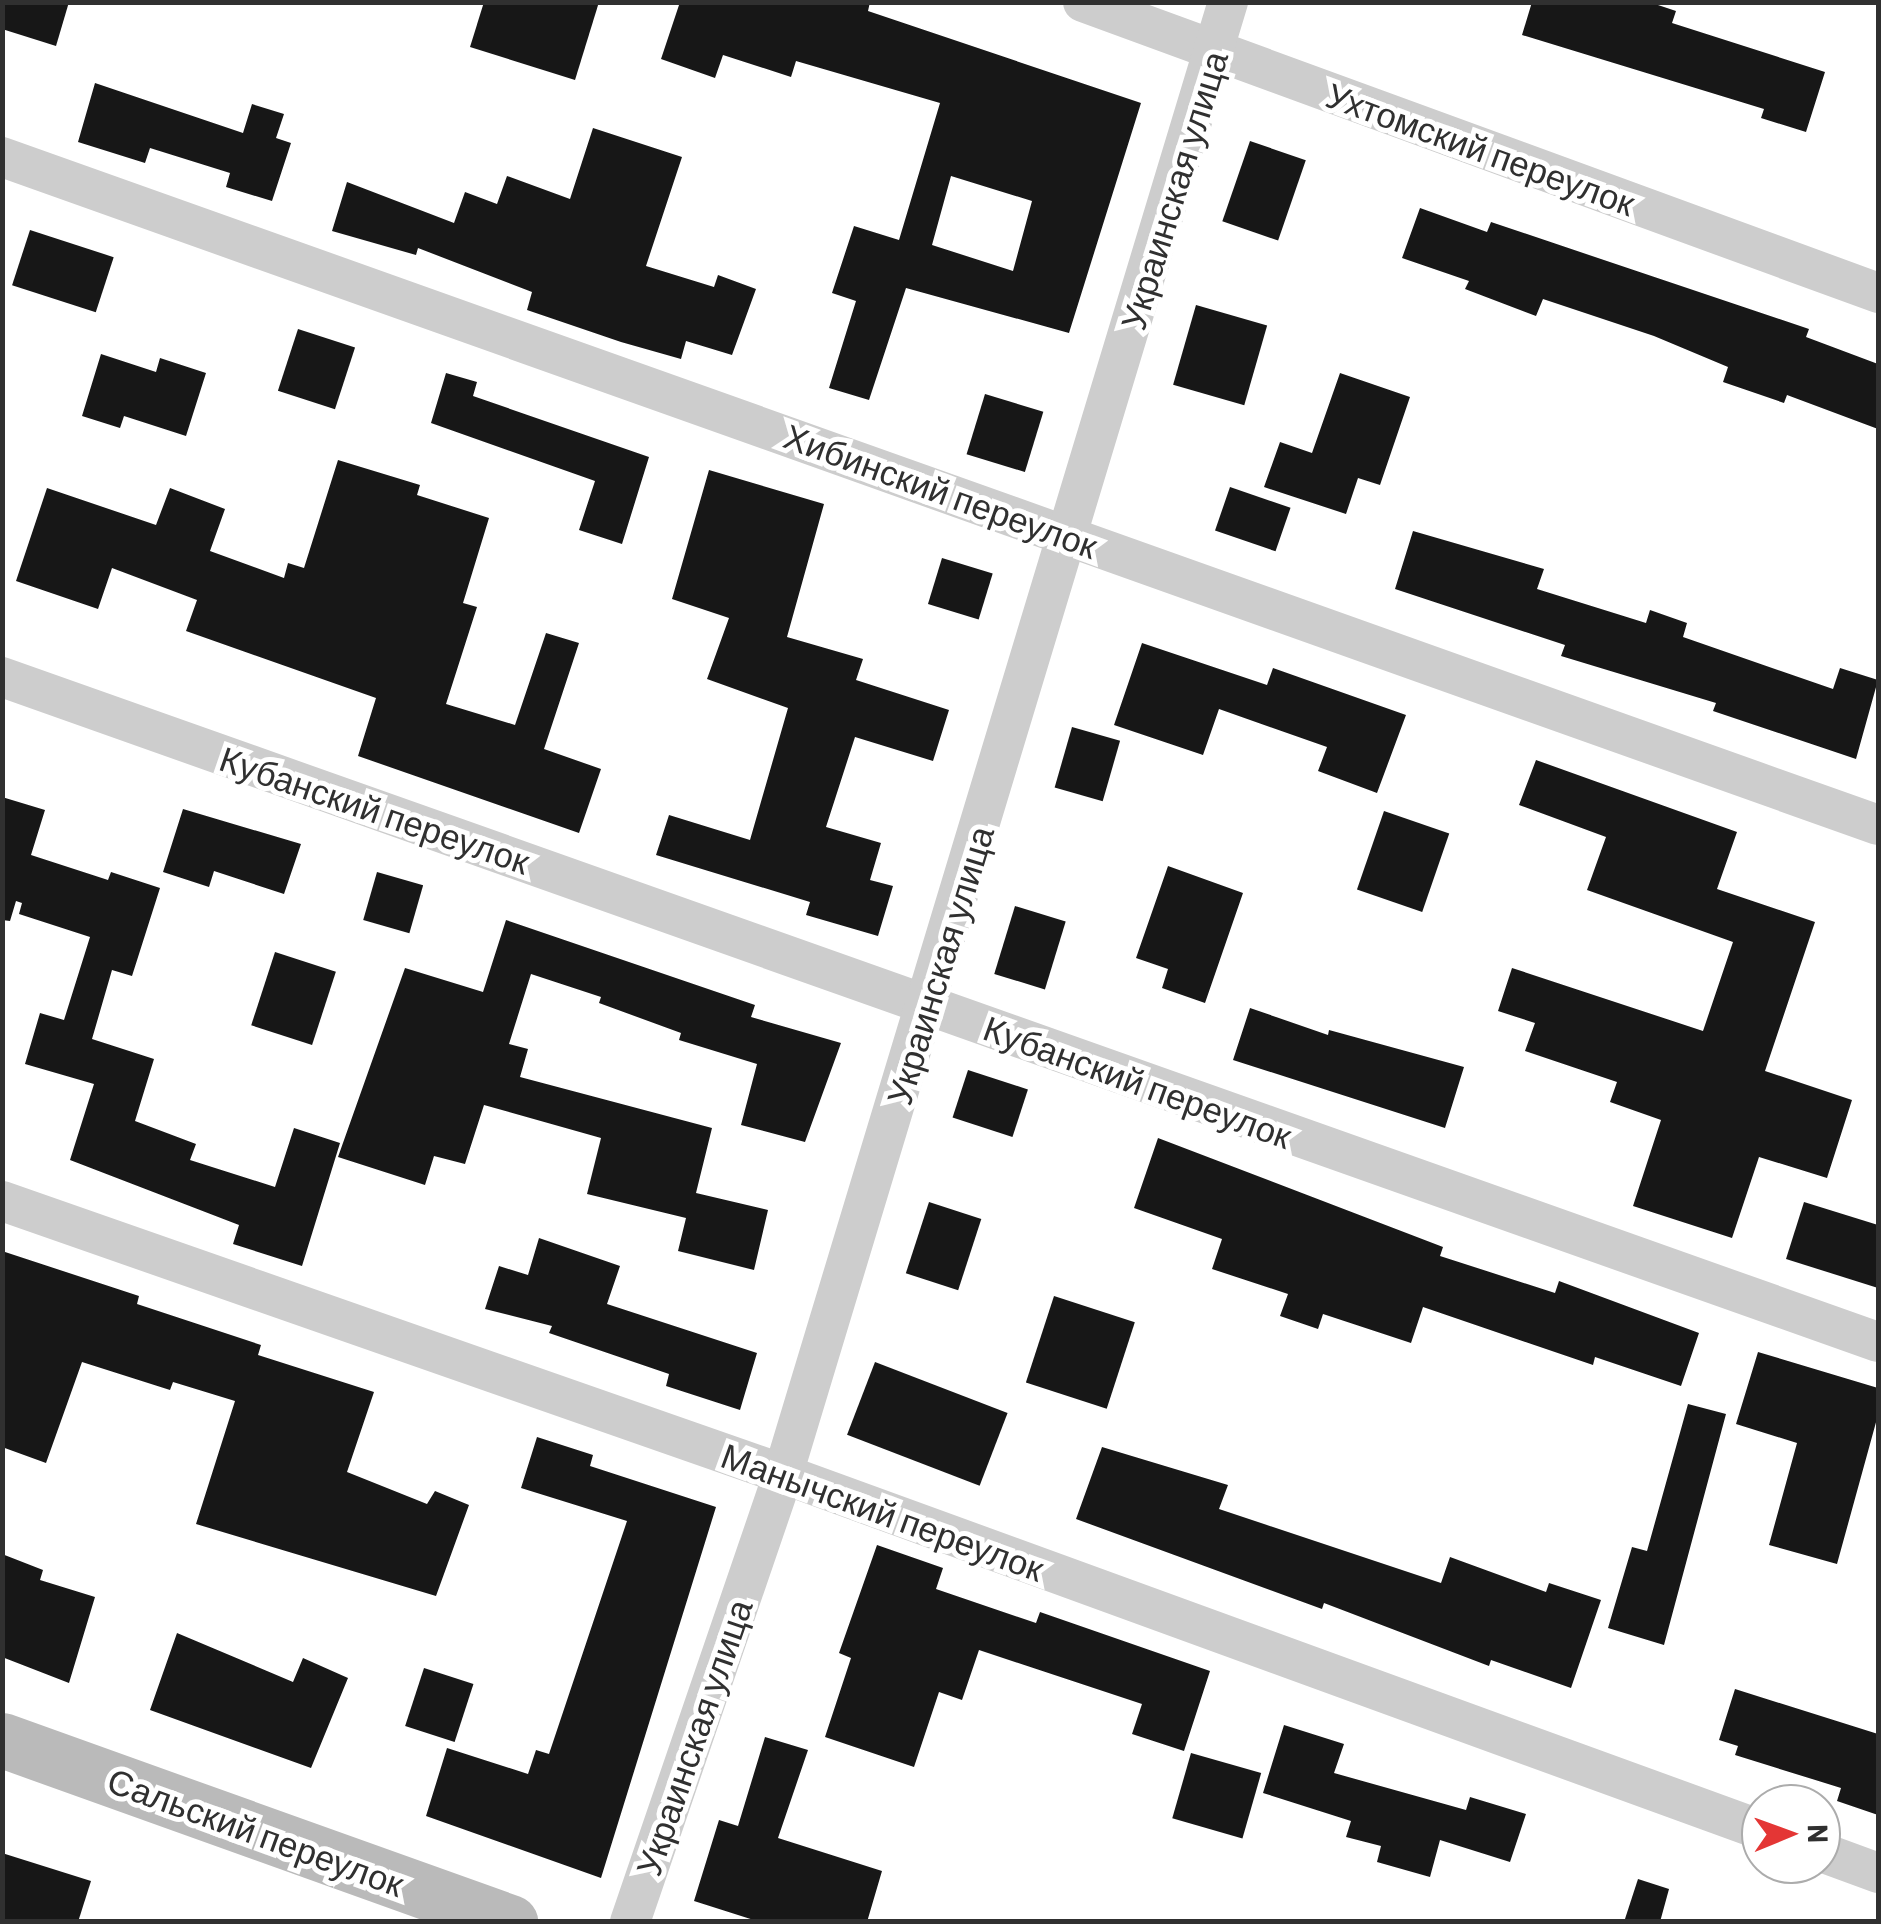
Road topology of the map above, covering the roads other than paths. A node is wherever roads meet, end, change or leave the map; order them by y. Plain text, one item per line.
1 (1083, 2) edge
2 (1228, 2) edge
3 (1216, 51) junction
4 (2, 157) edge
5 (1878, 293) edge
6 (1068, 535) junction
7 (2, 677) edge
8 (1878, 825) edge
9 (928, 1003) junction
10 (2, 1201) edge
11 (1878, 1342) edge
12 (783, 1474) junction
13 (2, 1740) edge
14 (1741, 1823) edge
15 (1841, 1859) edge
16 (1878, 1873) edge
17 (510, 1922) edge
18 (630, 1922) edge

1 - 3 street, Ухтомский переулок
2 - 3 street, Украинская улица
3 - 5 street, Ухтомский переулок
3 - 6 street, Украинская улица
4 - 6 street, Хибинский переулок
6 - 8 street, Хибинский переулок
6 - 9 street, Украинская улица
7 - 9 street, Кубанский переулок
9 - 11 street, Кубанский переулок
9 - 12 street, Украинская улица
10 - 12 street, Манычский переулок
12 - 14 street, Манычский переулок
12 - 18 street, Украинская улица
13 - 17 main road, Сальский переулок
15 - 16 street

